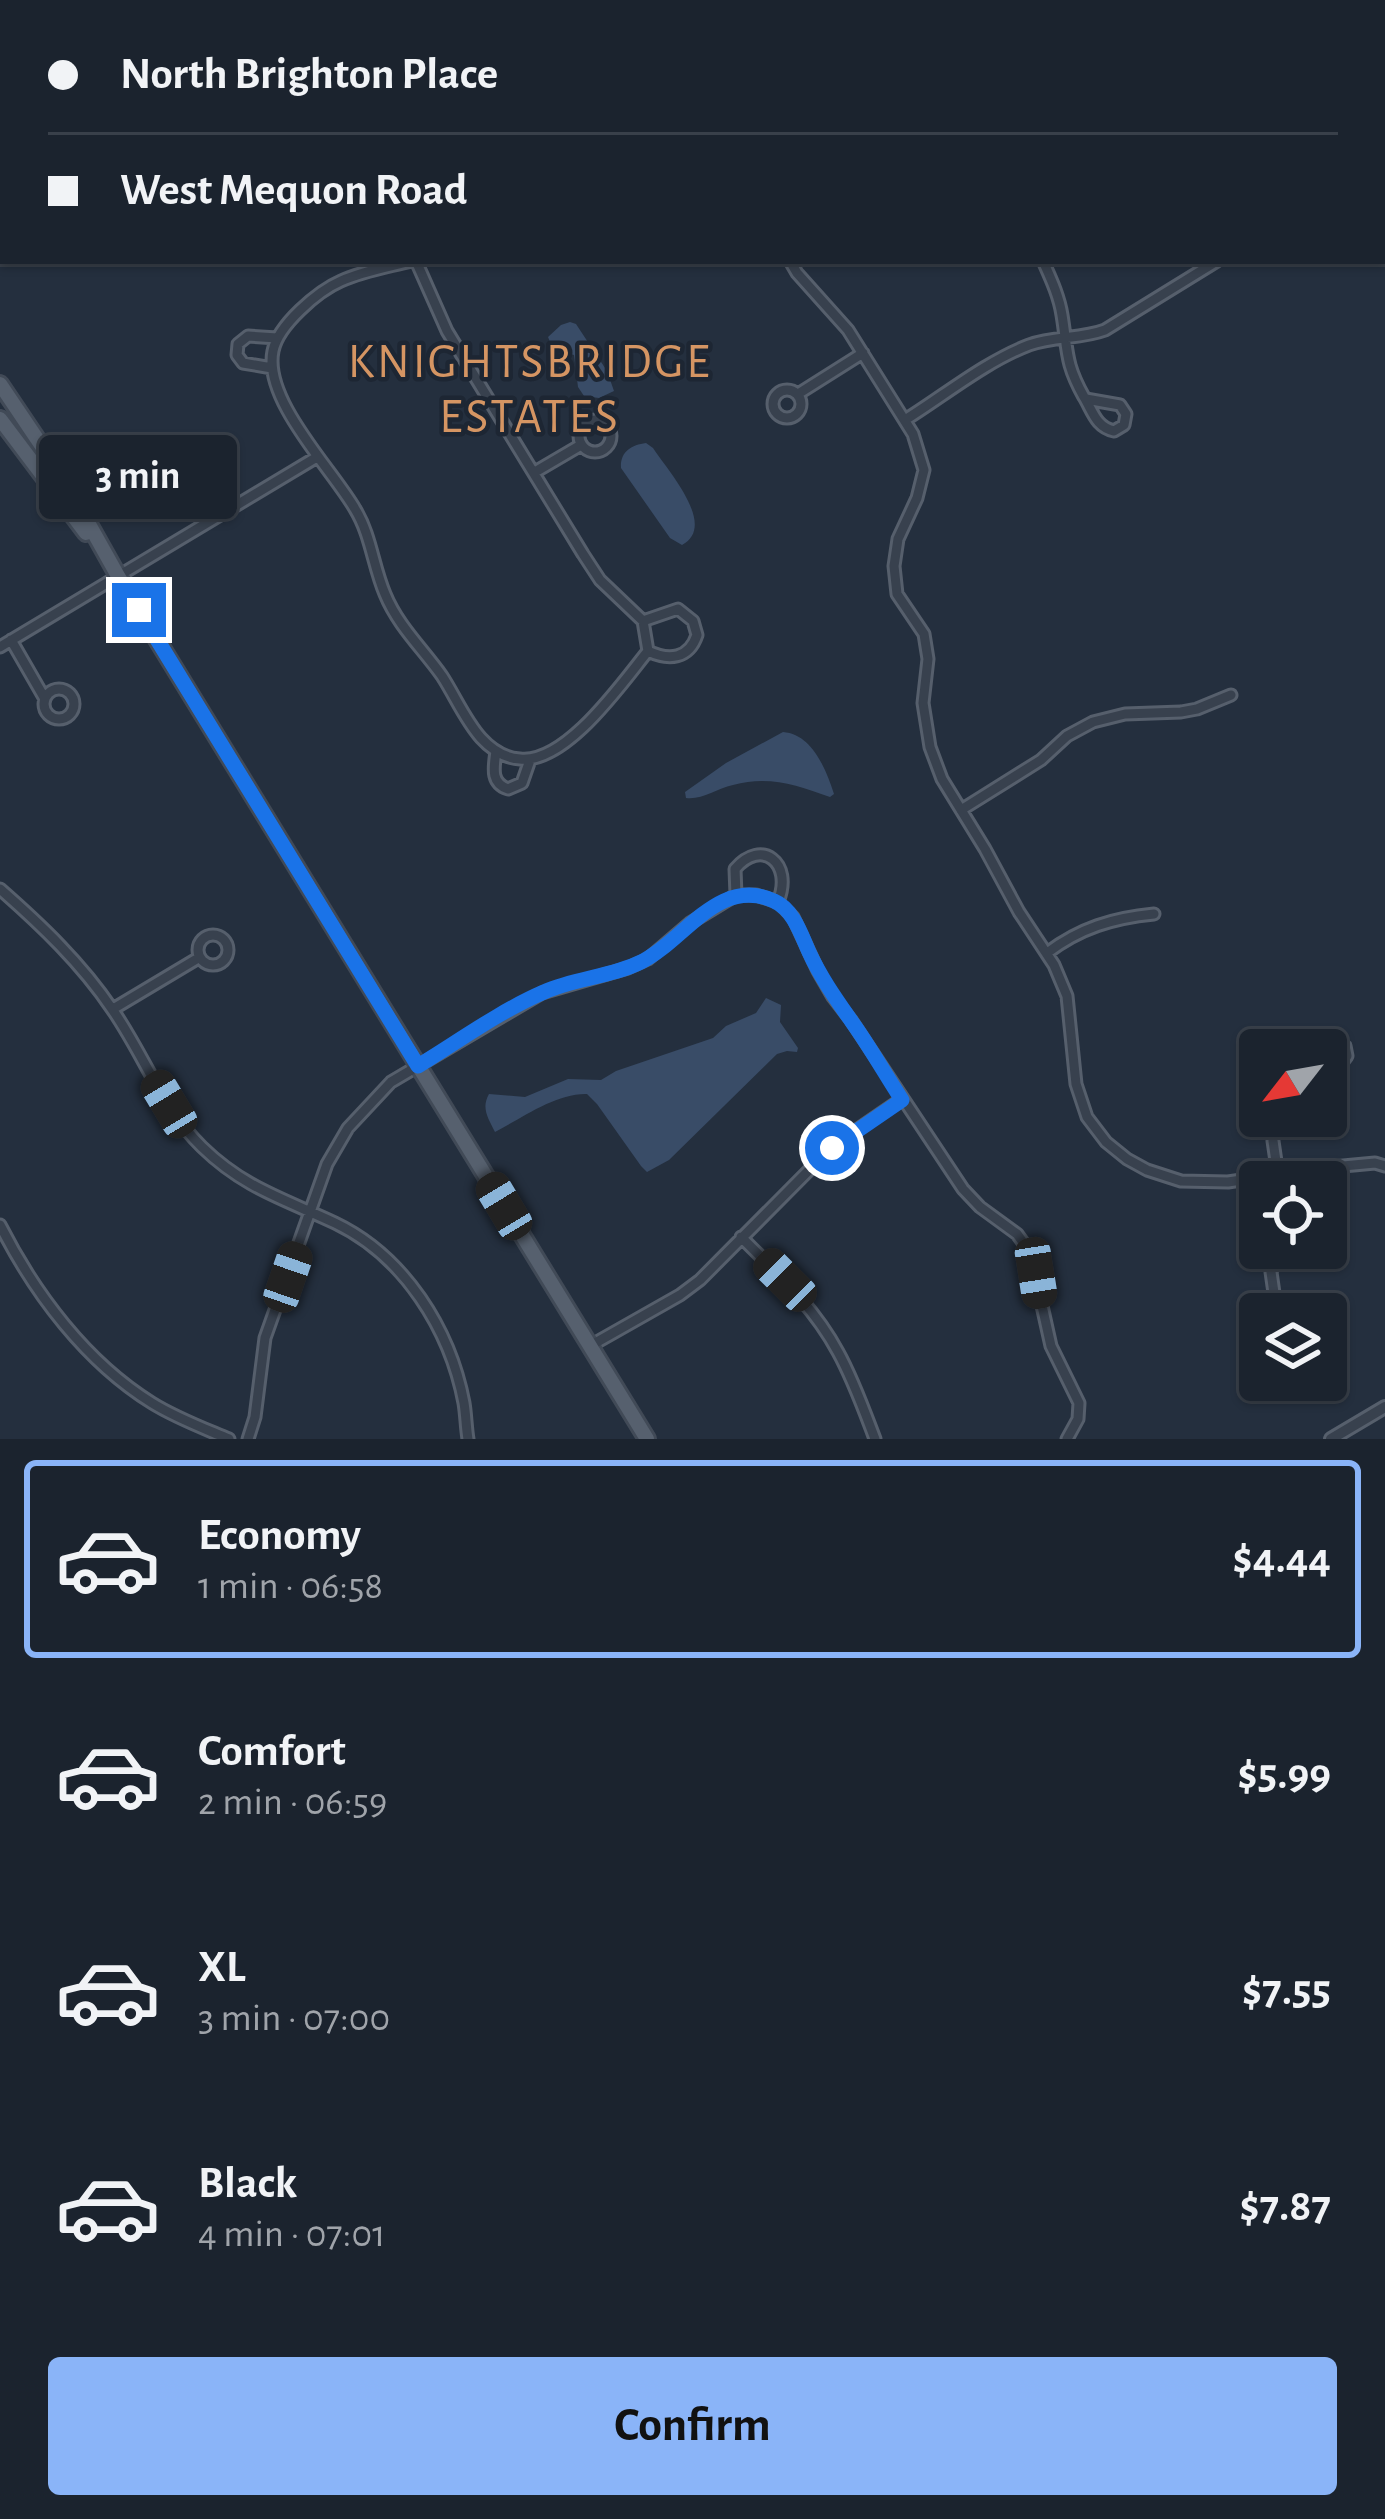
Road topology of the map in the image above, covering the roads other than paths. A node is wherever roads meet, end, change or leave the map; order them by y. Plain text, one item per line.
1 (403, 264) edge
2 (415, 264) edge
3 (792, 264) edge
4 (1044, 264) edge
5 (1212, 264) edge
6 (277, 338) junction
7 (1064, 339) junction
8 (862, 352) junction
9 (272, 368) junction
10 (0, 385) edge
11 (798, 394) dead end
12 (1085, 399) junction
13 (0, 419) edge
14 (905, 419) junction
15 (581, 445) dead end
16 (317, 457) junction
17 (535, 472) junction
18 (118, 576) junction
19 (643, 620) junction
20 (5, 644) edge
21 (648, 651) junction
22 (1232, 695) dead end
23 (46, 699) dead end
24 (496, 752) junction
25 (530, 760) junction
26 (961, 810) junction
27 (0, 889) edge
28 (736, 895) junction
29 (778, 902) junction
30 (1154, 914) dead end
31 (1047, 953) junction
32 (200, 957) dead end
33 (112, 1009) junction
34 (418, 1066) junction
35 (902, 1100) junction
36 (1385, 1166) edge
37 (1347, 1167) edge
38 (1239, 1181) edge
39 (310, 1213) junction
40 (0, 1225) edge
41 (741, 1237) junction
42 (590, 1346) junction
43 (1385, 1407) edge
44 (230, 1439) edge
45 (248, 1439) edge
46 (468, 1439) edge
47 (647, 1439) edge
48 (874, 1439) edge
49 (1067, 1439) edge
50 (1331, 1439) edge

1 - 6 street
2 - 17 street
3 - 8 street
4 - 7 street
5 - 7 street
6 - 9 street
6 - 9 street
7 - 12 street
7 - 14 street
8 - 11 street
8 - 14 street
9 - 16 street
10 - 18 main road
12 - 12 street
13 - 18 main road
14 - 26 street
15 - 17 street
16 - 18 street
16 - 24 street
17 - 19 street
18 - 20 street
18 - 34 main road
19 - 21 street
19 - 21 street
20 - 23 street
21 - 25 street
22 - 26 street
24 - 25 street
24 - 25 street
26 - 31 street
27 - 33 street
28 - 29 street
28 - 29 street
28 - 34 street
29 - 35 street
30 - 31 street
31 - 38 street
32 - 33 street
33 - 39 street
34 - 39 street
34 - 42 main road
35 - 41 street
35 - 49 street
36 - 37 street
39 - 45 street
39 - 46 street
40 - 44 street
41 - 42 street
41 - 48 street
42 - 47 main road
43 - 50 street

